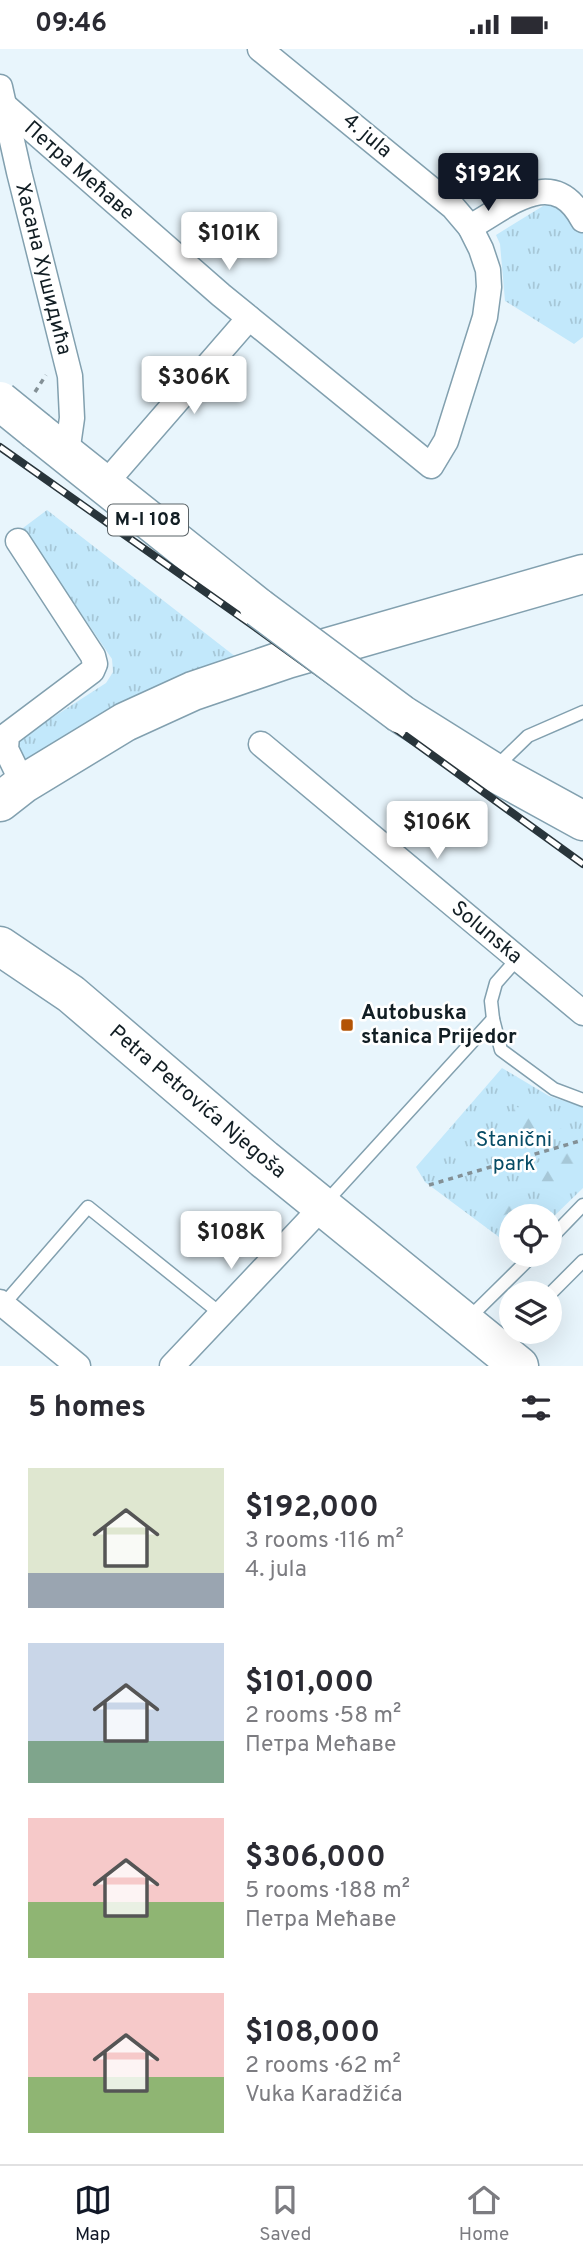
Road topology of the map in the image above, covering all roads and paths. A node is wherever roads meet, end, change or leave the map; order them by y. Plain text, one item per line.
1 (260, 49) edge
2 (2, 96) edge
3 (583, 220) edge
4 (470, 227) junction
5 (249, 318) junction
6 (0, 401) edge
7 (52, 442) junction
8 (431, 466) joint
9 (104, 485) junction
10 (18, 541) dead end
11 (583, 574) edge
12 (583, 712) edge
13 (261, 744) dead end
14 (492, 771) junction
15 (12, 793) edge
16 (583, 821) edge
17 (1, 947) edge
18 (518, 958) junction
19 (583, 1013) edge
20 (493, 1019) junction
21 (583, 1100) edge
22 (583, 1140) edge
23 (429, 1185) dead end
24 (583, 1205) edge
25 (323, 1206) junction
26 (562, 1227) edge
27 (583, 1261) edge
28 (521, 1267) edge
29 (562, 1282) edge
30 (2, 1303) edge
31 (221, 1314) junction
32 (465, 1322) junction
33 (507, 1351) edge
34 (78, 1366) edge
35 (172, 1366) edge

1 - 4 street, 4. jula
2 - 5 street, Петра Мећаве
2 - 7 street, Хасана Хушидића
3 - 4 street
4 - 8 street, 4. jula
5 - 8 street, Петра Мећаве
5 - 9 street
6 - 7 main road, M-I 108, bridge
7 - 9 main road, M-I 108
9 - 14 main road, M-I 108, bridge
10 - 15 street
11 - 15 main road
12 - 14 lane
13 - 18 street, Solunska
14 - 16 main road, M-I 108
17 - 25 main road, Petra Petrovića Njegoša
18 - 19 street, Solunska
18 - 20 lane
20 - 21 lane
20 - 25 lane
22 - 23 path
24 - 26 lane
25 - 31 street
25 - 32 main road, Petra Petrovića Njegoša
27 - 29 lane
28 - 32 lane
30 - 31 lane
30 - 34 street
31 - 35 street
32 - 33 main road, Petra Petrovića Njegoša

